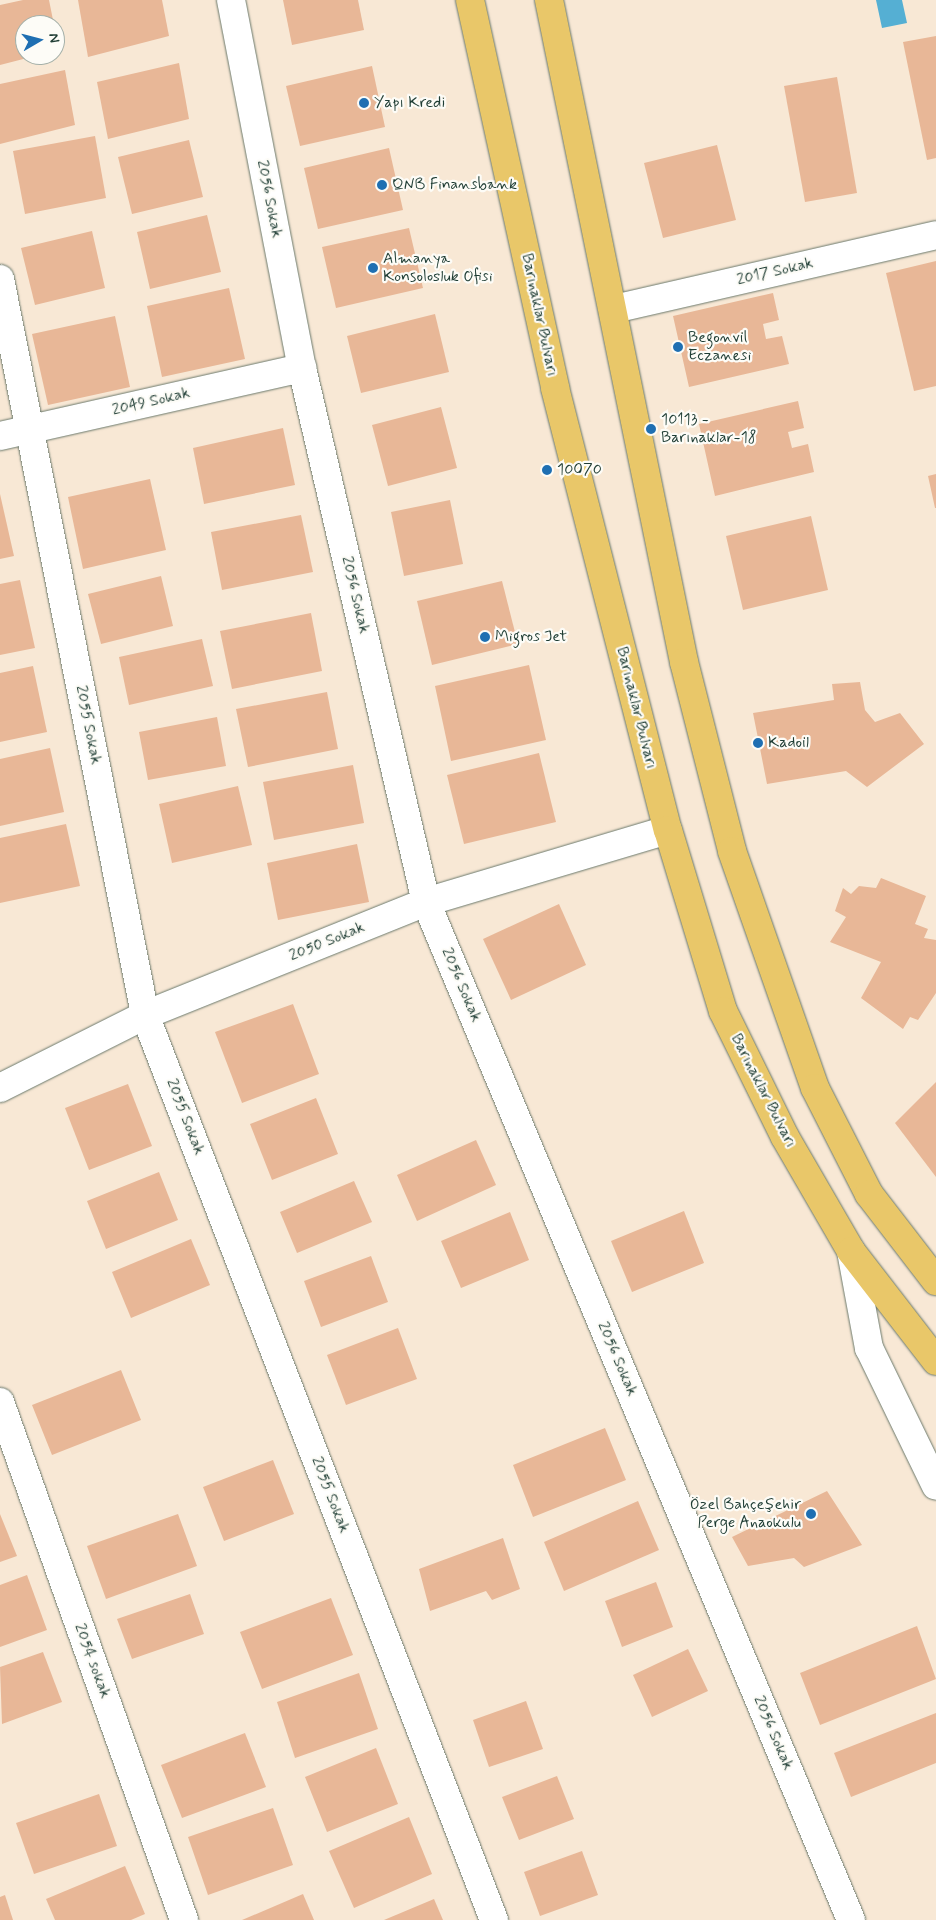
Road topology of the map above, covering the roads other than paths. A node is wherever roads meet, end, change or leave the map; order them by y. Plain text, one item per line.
1 (231, 0) edge
2 (470, 0) edge
3 (549, 0) edge
4 (936, 235) edge
5 (0, 278) edge
6 (614, 309) junction
7 (302, 368) junction
8 (29, 430) junction
9 (0, 436) edge
10 (668, 830) junction
11 (426, 902) junction
12 (146, 1015) junction
13 (0, 1088) edge
14 (851, 1251) junction
15 (936, 1281) edge
16 (936, 1361) edge
17 (0, 1402) edge
18 (936, 1486) edge
19 (184, 1920) edge
20 (494, 1920) edge
21 (851, 1920) edge

1 - 7 street, 2056 Sokak
2 - 10 main road, Barınaklar Bulvarı
3 - 6 main road
4 - 6 street, 2017 Sokak
5 - 8 street, 2055 Sokak
6 - 15 main road
7 - 8 street, 2049 Sokak
7 - 11 street, 2056 Sokak
8 - 9 street, 2049 Sokak
8 - 12 street, 2055 Sokak
10 - 11 street, 2050 Sokak
10 - 14 main road, Barınaklar Bulvarı
11 - 12 street, 2050 Sokak
11 - 21 street, 2056 Sokak
12 - 13 street, 2050 Sokak
12 - 20 street, 2055 Sokak
14 - 16 main road, Barınaklar Bulvarı
14 - 18 street
17 - 19 street, 2054 sokak

